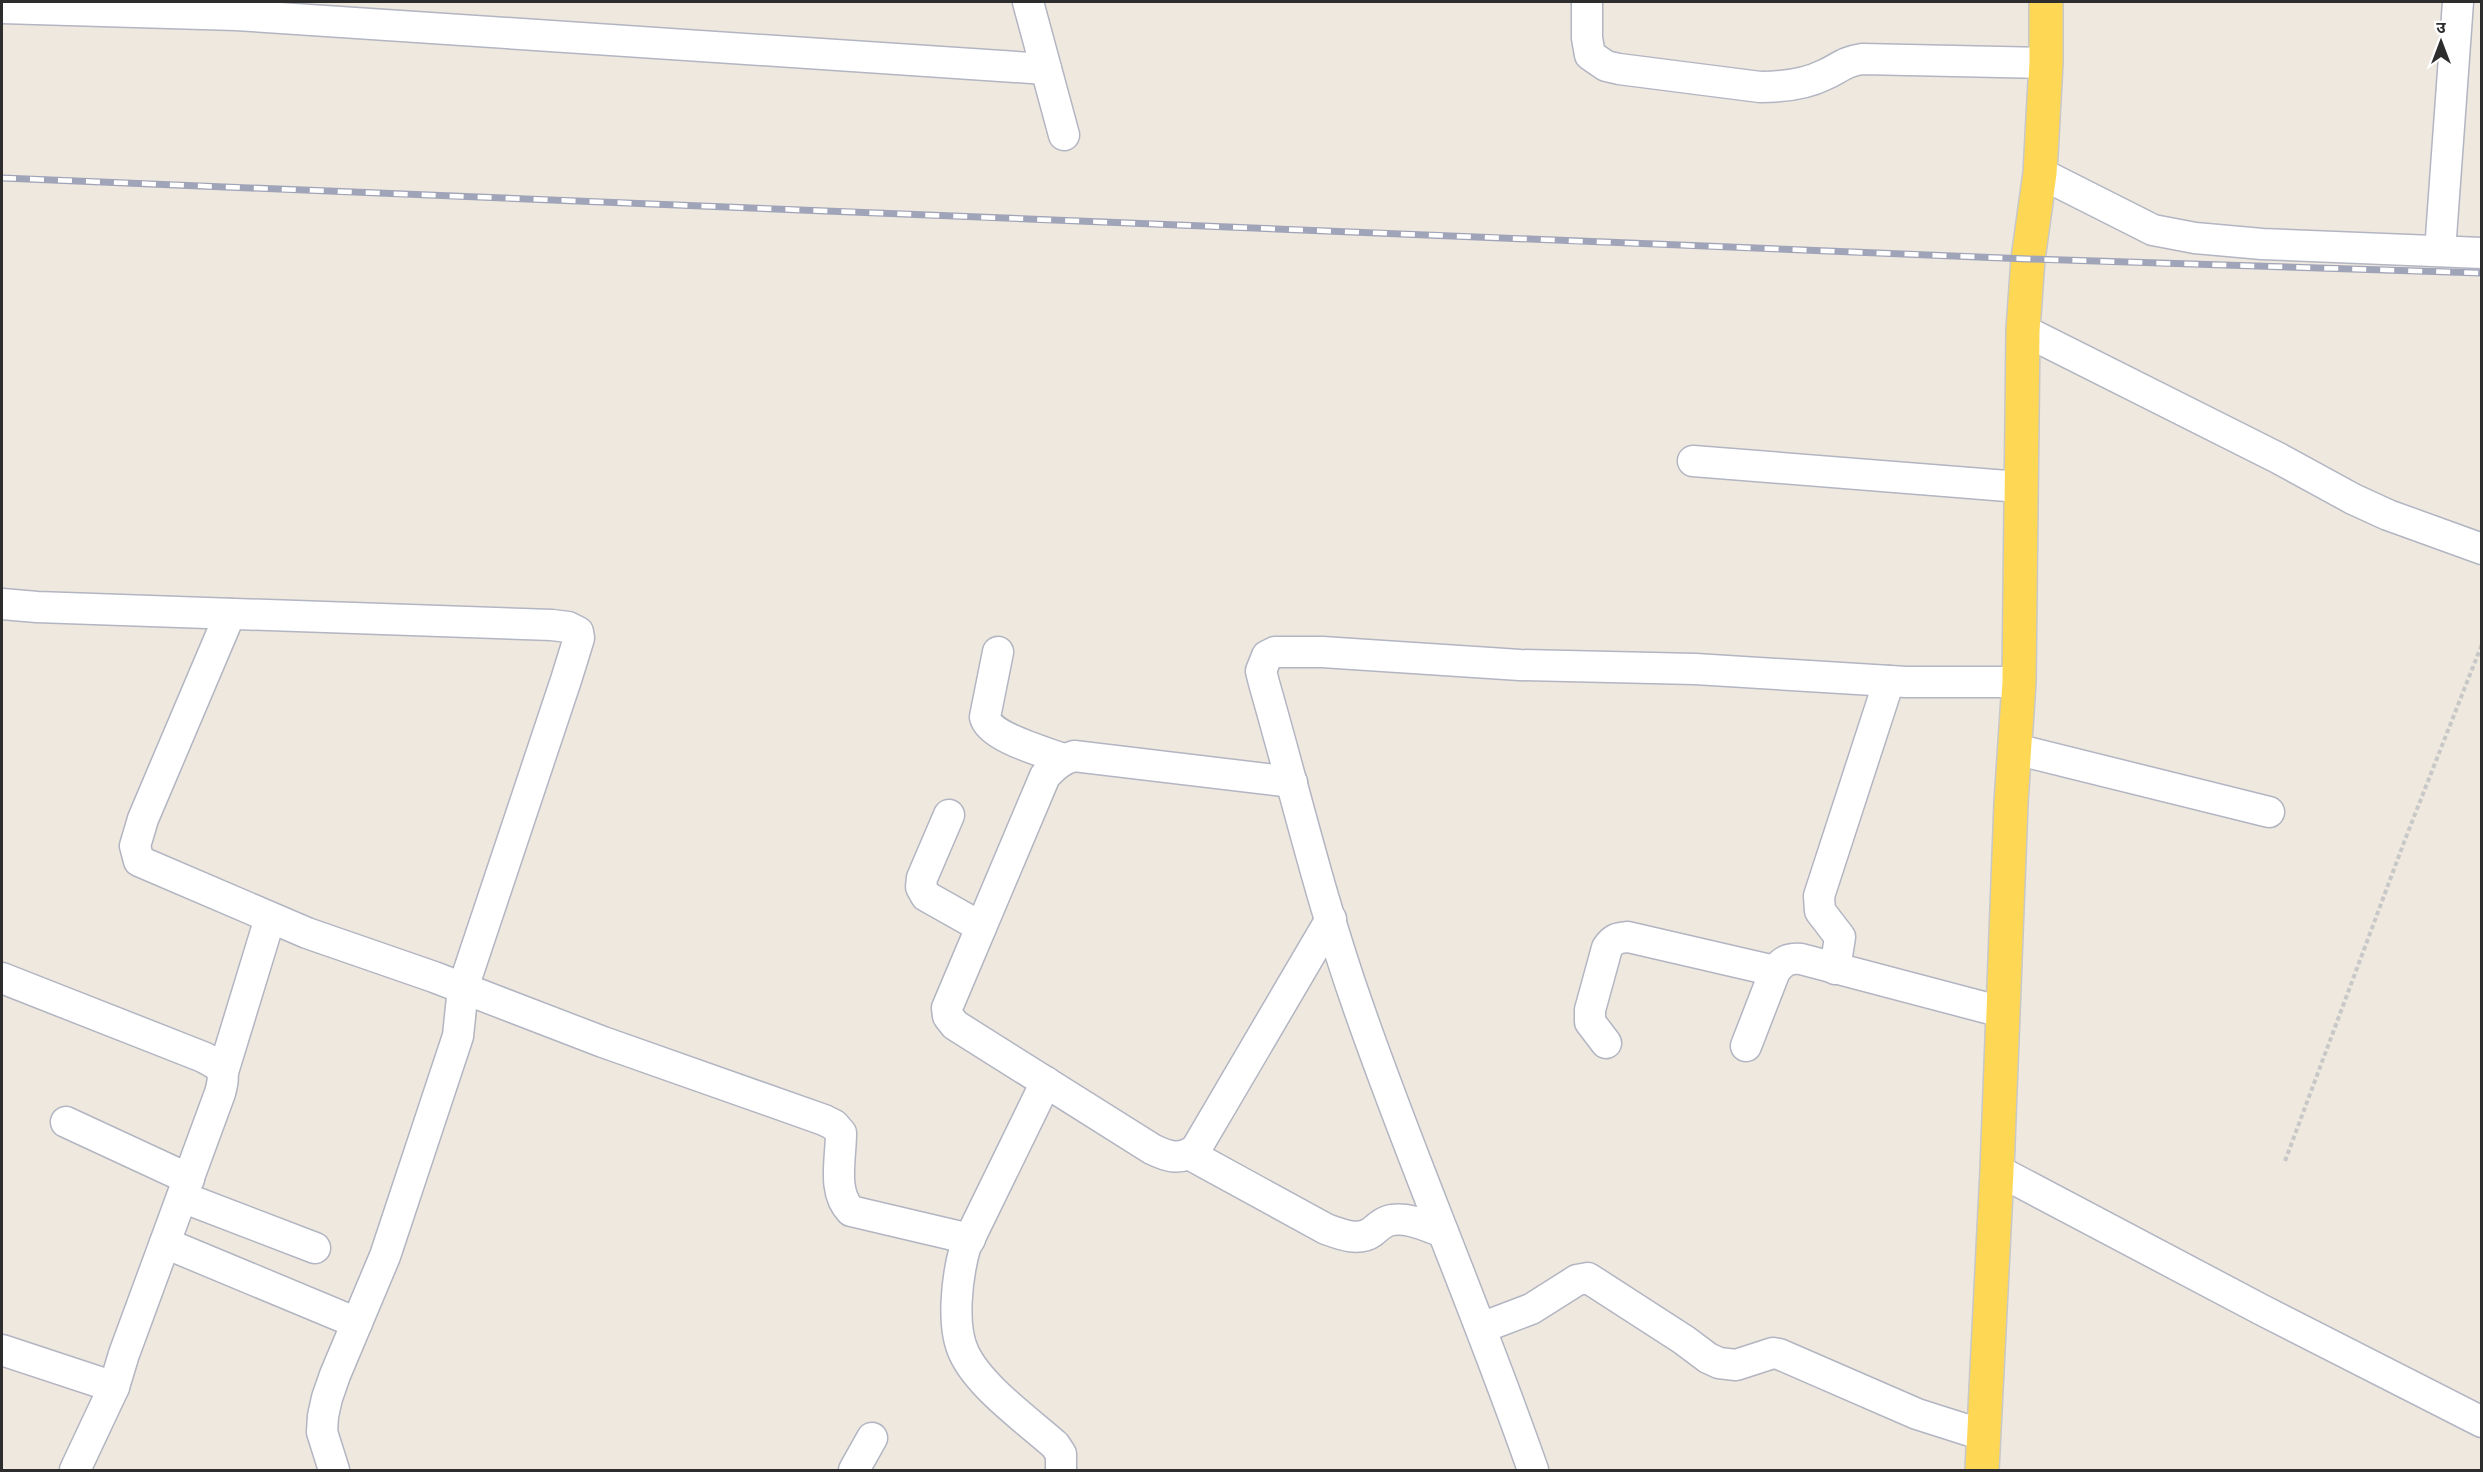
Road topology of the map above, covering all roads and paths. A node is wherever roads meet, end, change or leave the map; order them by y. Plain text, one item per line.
1 (1028, 2) edge
2 (1587, 2) edge
3 (2046, 2) edge
4 (2458, 2) edge
5 (2, 8) edge
6 (2046, 63) junction
7 (1046, 69) junction
8 (1064, 135) dead end
9 (2040, 173) junction
10 (2440, 251) junction
11 (2481, 253) edge
12 (2023, 330) junction
13 (1693, 460) dead end
14 (2020, 487) junction
15 (2481, 549) edge
16 (2, 604) edge
17 (230, 614) junction
18 (2481, 644) edge
19 (998, 652) dead end
20 (1888, 681) junction
21 (2019, 682) junction
22 (2015, 749) junction
23 (1063, 759) junction
24 (1292, 782) junction
25 (2269, 812) dead end
26 (949, 815) dead end
27 (270, 918) junction
28 (1331, 919) junction
29 (981, 927) junction
30 (1835, 969) junction
31 (1775, 971) junction
32 (2, 978) edge
33 (463, 988) junction
34 (2002, 1012) junction
35 (1606, 1043) dead end
36 (1746, 1046) dead end
37 (223, 1071) junction
38 (1046, 1082) junction
39 (66, 1122) dead end
40 (1190, 1154) junction
41 (2285, 1161) dead end
42 (1997, 1170) junction
43 (185, 1188) junction
44 (1443, 1232) junction
45 (970, 1239) junction
46 (165, 1243) junction
47 (315, 1248) dead end
48 (357, 1323) junction
49 (1481, 1328) junction
50 (2, 1350) edge
51 (114, 1387) junction
52 (2481, 1422) edge
53 (1983, 1435) junction
54 (872, 1438) dead end
55 (1523, 1462) edge
56 (75, 1470) edge
57 (334, 1470) edge
58 (854, 1470) edge
59 (1061, 1470) edge
60 (1982, 1470) edge

1 - 7 street
2 - 6 street
3 - 6 main road
4 - 10 street
5 - 7 street
6 - 9 main road
7 - 8 street
9 - 10 street
9 - 12 main road
10 - 11 street
12 - 14 main road
12 - 15 street
13 - 14 street
14 - 21 main road
16 - 17 street
17 - 27 street
17 - 33 street
18 - 41 path
19 - 23 street
20 - 21 street
20 - 24 street
20 - 30 street
21 - 22 main road
22 - 25 street
22 - 34 main road
23 - 24 street
23 - 29 street
24 - 28 street
26 - 29 street
27 - 33 street
27 - 37 street
28 - 40 street
28 - 44 street
29 - 38 street
30 - 31 street
30 - 34 street
31 - 35 street
31 - 36 street
32 - 37 street
33 - 45 street
33 - 48 street
34 - 42 main road
37 - 43 street
38 - 40 street
38 - 45 street
39 - 43 street
40 - 44 street
42 - 52 street
42 - 53 main road
43 - 46 street
43 - 47 street
44 - 49 street
45 - 59 street
46 - 48 street
46 - 51 street
48 - 57 street
49 - 53 street
49 - 55 street
50 - 51 street
51 - 56 street
53 - 60 main road
54 - 58 street

